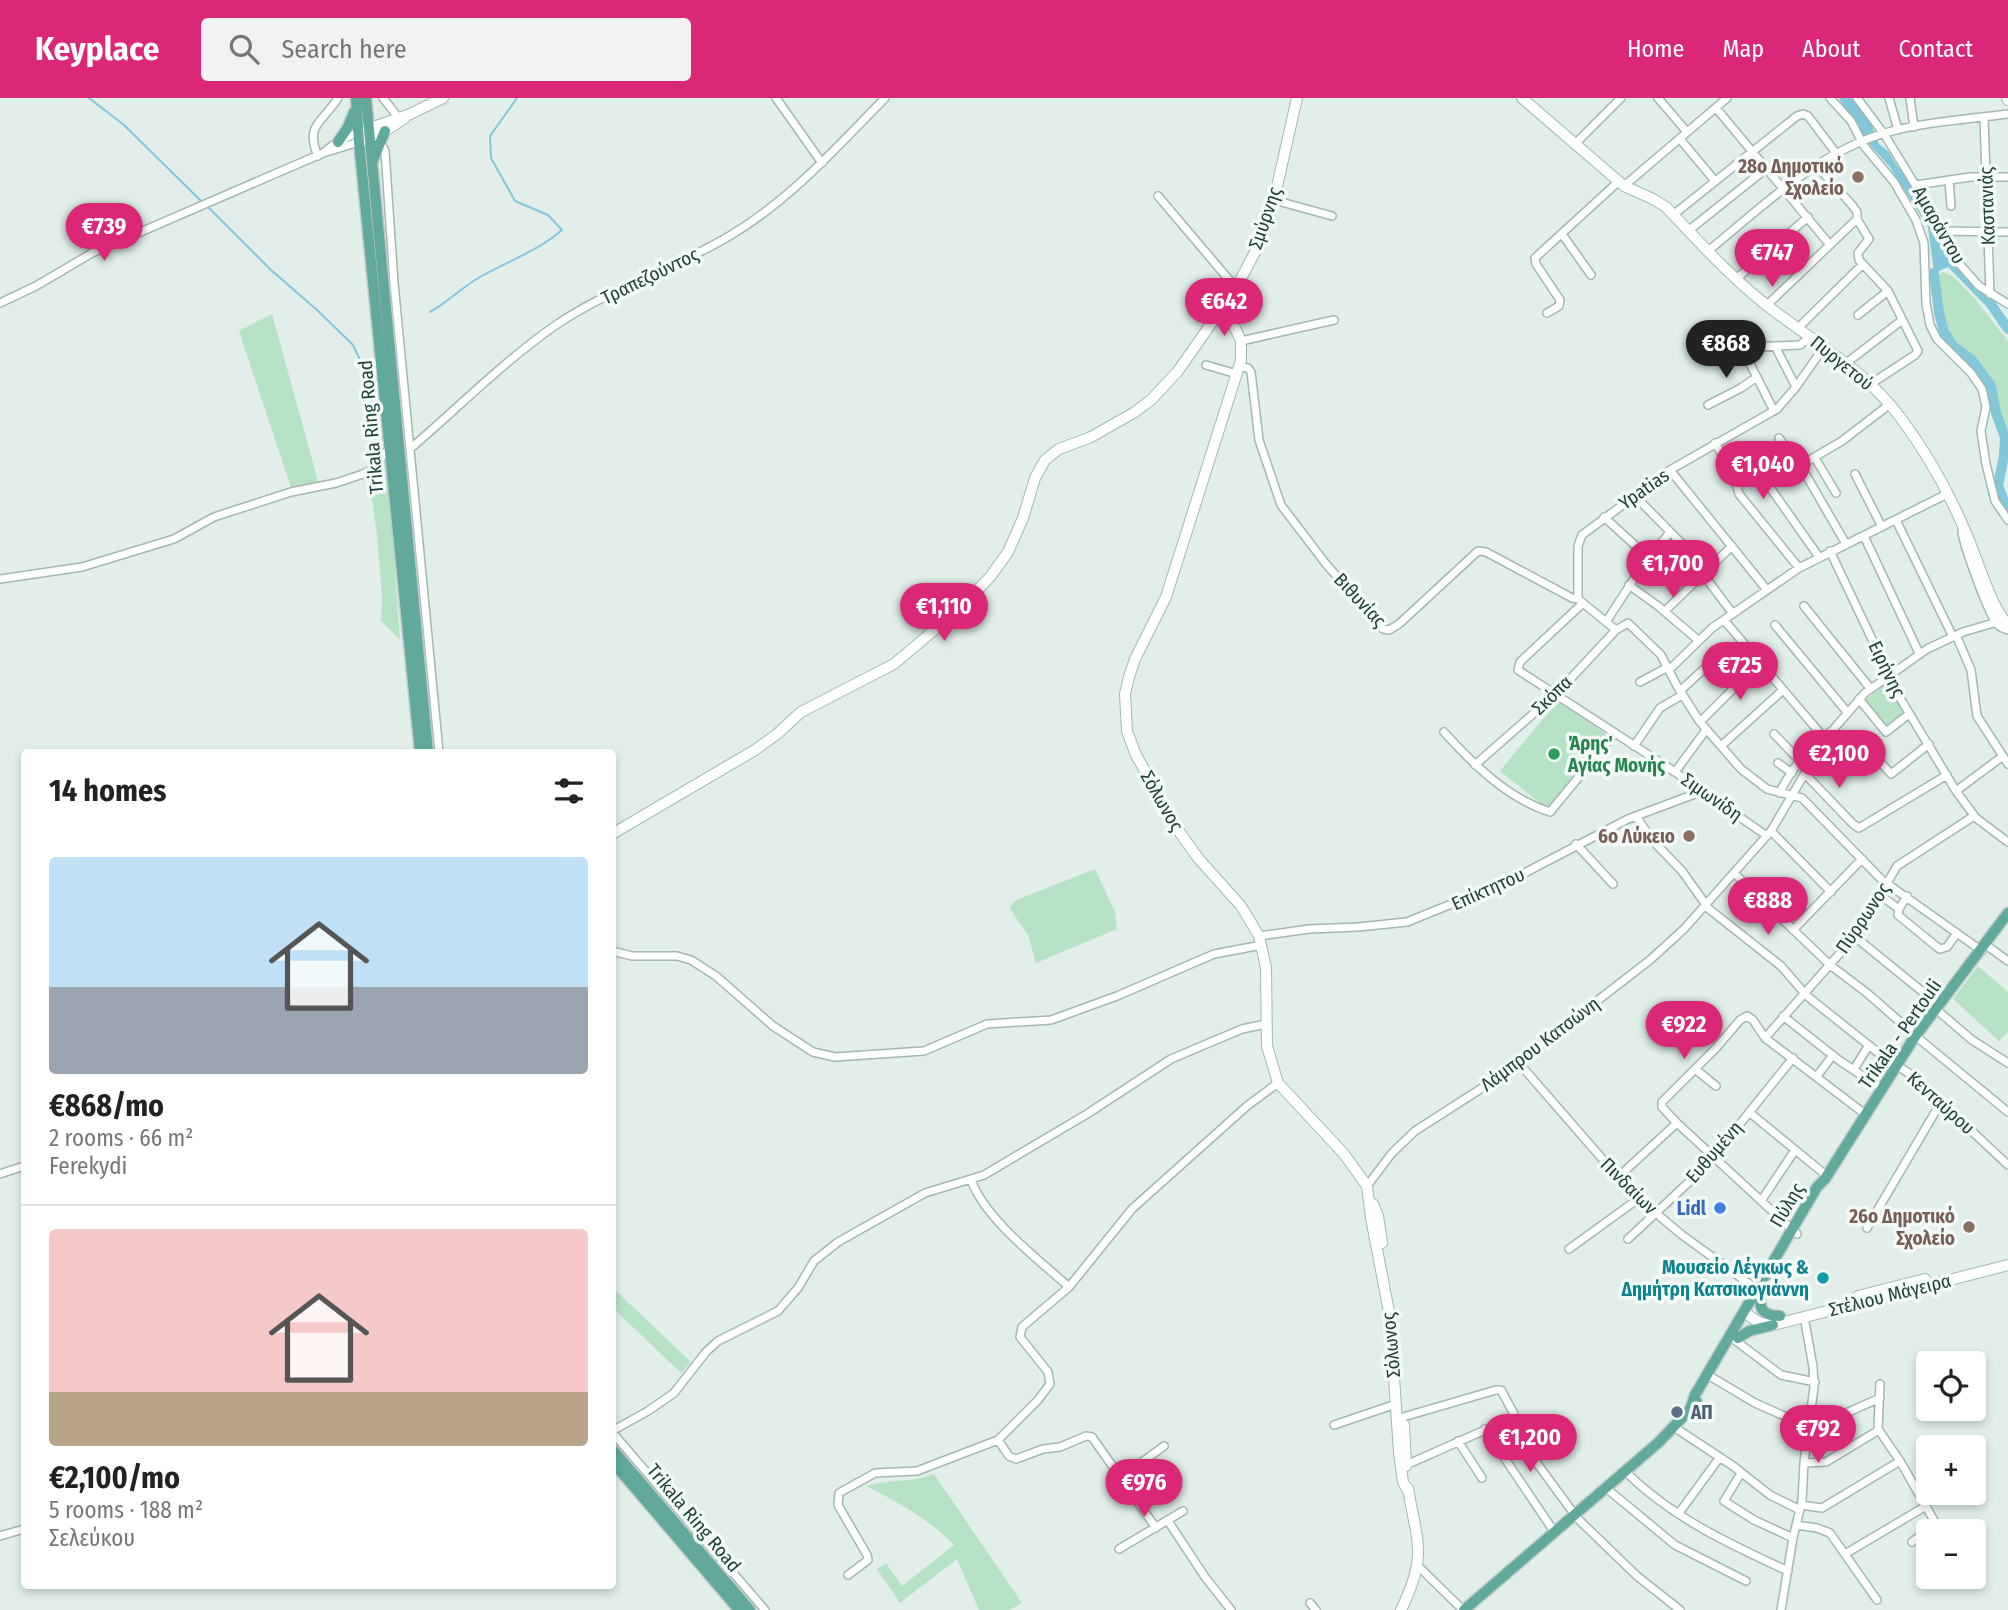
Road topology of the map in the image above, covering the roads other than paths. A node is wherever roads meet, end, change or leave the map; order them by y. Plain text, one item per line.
1 (338, 98) edge
2 (366, 98) edge
3 (383, 98) edge
4 (443, 98) edge
5 (776, 98) edge
6 (885, 98) edge
7 (1297, 98) edge
8 (1658, 98) edge
9 (1830, 98) edge
10 (1857, 98) edge
11 (1889, 98) edge
12 (1910, 98) edge
13 (1723, 99) edge
14 (1529, 100) edge
15 (1614, 100) edge
16 (357, 102) edge
17 (1716, 108) junction
18 (2008, 114) edge
19 (403, 116) junction
20 (1984, 117) junction
21 (1914, 127) junction
22 (1898, 130) junction
23 (385, 131) joint
24 (1687, 132) junction
25 (1884, 134) junction
26 (367, 136) junction
27 (1679, 139) junction
28 (338, 142) junction
29 (1862, 142) junction
30 (1573, 145) junction
31 (1753, 151) junction
32 (1836, 153) junction
33 (321, 155) junction
34 (822, 163) junction
35 (1816, 165) junction
36 (1767, 168) junction
37 (1986, 177) junction
38 (2008, 177) edge
39 (1948, 180) junction
40 (1715, 181) junction
41 (1621, 184) junction
42 (1916, 185) junction
43 (1784, 189) junction
44 (1158, 196) dead end
45 (1274, 200) junction
46 (1951, 206) dead end
47 (1673, 215) junction
48 (1332, 216) dead end
49 (1808, 217) junction
50 (1857, 219) junction
51 (1688, 231) junction
52 (1939, 231) junction
53 (1988, 232) junction
54 (2008, 232) edge
55 (1562, 234) junction
56 (1830, 245) junction
57 (1708, 251) junction
58 (1863, 264) junction
59 (1591, 275) dead end
60 (1736, 279) junction
61 (1236, 288) junction
62 (1888, 291) junction
63 (1990, 294) junction
64 (0, 303) edge
65 (2008, 304) edge
66 (1767, 305) junction
67 (1225, 306) junction
68 (1547, 313) dead end
69 (1858, 315) dead end
70 (1334, 320) dead end
71 (1901, 321) junction
72 (1798, 328) junction
73 (1810, 337) junction
74 (1241, 341) junction
75 (1775, 346) junction
76 (1824, 347) junction
77 (1742, 348) junction
78 (1719, 352) dead end
79 (1845, 364) junction
80 (1206, 365) dead end
81 (1238, 370) junction
82 (1757, 377) junction
83 (1869, 385) junction
84 (1796, 387) junction
85 (1890, 404) junction
86 (1708, 405) dead end
87 (1774, 411) junction
88 (1779, 438) dead end
89 (1715, 443) junction
90 (411, 448) junction
91 (391, 450) junction
92 (1815, 458) junction
93 (1800, 467) junction
94 (1670, 470) junction
95 (1855, 474) dead end
96 (1836, 493) dead end
97 (1947, 494) junction
98 (1634, 495) junction
99 (1604, 517) junction
100 (1896, 520) junction
101 (2008, 520) edge
102 (1882, 527) junction
103 (1670, 532) junction
104 (1864, 536) junction
105 (1846, 544) junction
106 (1732, 546) junction
107 (1830, 551) junction
108 (1819, 557) junction
109 (1649, 558) junction
110 (1799, 568) junction
111 (1703, 574) junction
112 (0, 579) edge
113 (1629, 585) junction
114 (1767, 590) junction
115 (1580, 601) junction
116 (1804, 606) dead end
117 (1665, 611) junction
118 (1733, 614) junction
119 (1724, 620) junction
120 (1606, 621) junction
121 (2005, 623) edge
122 (1775, 625) dead end
123 (1616, 630) junction
124 (1954, 636) junction
125 (1698, 640) junction
126 (1745, 644) junction
127 (1919, 653) junction
128 (1760, 662) junction
129 (1669, 668) junction
130 (1889, 674) junction
131 (1640, 682) dead end
132 (1870, 688) junction
133 (1783, 690) junction
134 (1681, 693) junction
135 (1556, 694) junction
136 (1859, 699) junction
137 (1847, 712) junction
138 (1909, 714) junction
139 (1700, 722) junction
140 (1706, 730) junction
141 (1444, 732) dead end
142 (1615, 733) junction
143 (1774, 734) dead end
144 (1828, 736) junction
145 (1928, 744) junction
146 (1634, 746) junction
147 (1721, 746) junction
148 (1820, 748) junction
149 (420, 749) edge
150 (428, 749) edge
151 (439, 749) edge
152 (1872, 753) dead end
153 (1857, 757) dead end
154 (1801, 762) junction
155 (2007, 762) edge
156 (1778, 764) dead end
157 (1475, 765) junction
158 (1675, 772) junction
159 (1792, 773) junction
160 (1805, 774) junction
161 (1947, 775) junction
162 (1703, 791) junction
163 (1956, 791) junction
164 (1779, 793) junction
165 (1793, 794) junction
166 (1636, 816) junction
167 (1974, 816) junction
168 (616, 832) edge
169 (1769, 833) junction
170 (2008, 842) edge
171 (1576, 845) junction
172 (1862, 859) junction
173 (1734, 873) junction
174 (1887, 883) junction
175 (1613, 884) dead end
176 (1831, 892) junction
177 (1880, 895) junction
178 (1908, 896) junction
179 (1706, 906) junction
180 (1899, 909) junction
181 (2007, 916) edge
182 (1793, 930) junction
183 (1957, 933) junction
184 (1854, 936) junction
185 (1260, 941) junction
186 (1984, 948) junction
187 (616, 952) edge
188 (2008, 961) edge
189 (1830, 965) junction
190 (1804, 993) junction
191 (1938, 1008) junction
192 (1783, 1016) junction
193 (1266, 1024) junction
194 (1916, 1036) junction
195 (1765, 1038) junction
196 (1869, 1045) junction
197 (1833, 1055) junction
198 (1793, 1058) junction
199 (1518, 1062) junction
200 (2008, 1063) edge
201 (1896, 1065) junction
202 (1695, 1069) junction
203 (1854, 1069) junction
204 (1817, 1076) junction
205 (1278, 1083) junction
206 (1716, 1086) dead end
207 (1881, 1088) junction
208 (1941, 1102) junction
209 (1749, 1112) junction
210 (2008, 1112) edge
211 (1865, 1114) junction
212 (1677, 1123) junction
213 (1795, 1150) junction
214 (1714, 1157) junction
215 (2008, 1165) edge
216 (21, 1167) edge
217 (1, 1171) edge
218 (1826, 1177) junction
219 (1617, 1178) junction
220 (971, 1180) junction
221 (1368, 1192) junction
222 (1637, 1199) junction
223 (1761, 1201) junction
224 (1655, 1213) junction
225 (1867, 1228) dead end
226 (1795, 1232) junction
227 (1628, 1239) dead end
228 (1569, 1249) dead end
229 (2008, 1259) edge
230 (2008, 1265) edge
231 (1069, 1287) junction
232 (1760, 1293) junction
233 (1749, 1312) junction
234 (1804, 1316) junction
235 (1777, 1320) junction
236 (1737, 1339) junction
237 (1713, 1378) junction
238 (1815, 1382) junction
239 (1880, 1384) dead end
240 (1880, 1398) junction
241 (1396, 1404) junction
242 (1691, 1407) junction
243 (1403, 1417) junction
244 (1508, 1420) junction
245 (1334, 1425) dead end
246 (1674, 1427) junction
247 (1809, 1428) junction
248 (616, 1430) edge
249 (1879, 1430) junction
250 (1489, 1431) junction
251 (616, 1437) edge
252 (998, 1440) junction
253 (1458, 1441) junction
254 (1164, 1446) dead end
255 (616, 1454) edge
256 (1720, 1457) junction
257 (1900, 1461) junction
258 (1804, 1463) junction
259 (1406, 1465) junction
260 (616, 1466) edge
261 (1626, 1472) junction
262 (1741, 1473) junction
263 (1120, 1478) junction
264 (1482, 1478) dead end
265 (1606, 1488) junction
266 (1409, 1493) junction
267 (1926, 1506) junction
268 (1801, 1508) junction
269 (1183, 1511) dead end
270 (1679, 1513) junction
271 (1575, 1515) junction
272 (1168, 1521) junction
273 (1796, 1525) junction
274 (1156, 1528) junction
275 (21, 1530) edge
276 (1555, 1533) junction
277 (0, 1536) edge
278 (1793, 1538) junction
279 (1912, 1542) dead end
280 (1119, 1549) dead end
281 (1845, 1554) junction
282 (1418, 1566) junction
283 (1788, 1571) junction
284 (848, 1575) dead end
285 (1746, 1581) dead end
286 (1877, 1600) dead end
287 (739, 1610) edge
288 (750, 1610) edge
289 (765, 1610) edge
290 (1231, 1610) edge
291 (1401, 1610) edge
292 (1464, 1610) edge
293 (1679, 1610) edge
294 (1781, 1610) edge

1 - 33 street
2 - 26 main road, Trikala Ring Road
3 - 19 street
4 - 19 street
5 - 34 street
6 - 34 street, Τραπεζούντος
7 - 45 street, Σμύρνης
8 - 24 street
9 - 29 street
10 - 25 street, Αμαράντου
11 - 22 street
12 - 21 street
13 - 17 street
14 - 30 street, Πυργετού
15 - 30 street
16 - 26 main road, Trikala Ring Road
16 - 28 main road
17 - 24 street
17 - 31 street
18 - 20 street
19 - 23 street
19 - 26 street
20 - 21 street
20 - 37 street, Καστανιάς
21 - 22 street
22 - 25 street
23 - 26 main road
24 - 27 street
25 - 29 street
25 - 42 street, Αμαράντου
26 - 28 street
26 - 33 street
26 - 90 street
26 - 91 main road, Trikala Ring Road
26 - 150 main road, Trikala Ring Road
27 - 40 street
27 - 41 street
28 - 33 street
29 - 32 street
29 - 101 street
30 - 41 street, Πυργετού
31 - 32 street
31 - 36 street
31 - 40 street
32 - 35 street
33 - 64 street
34 - 90 street, Τραπεζούντος
35 - 43 street
35 - 50 street
36 - 43 street
36 - 51 street
37 - 38 street
37 - 39 street
37 - 53 street, Καστανιάς
39 - 42 street
39 - 46 street
40 - 47 street
41 - 47 street, Πυργετού
41 - 55 street
42 - 52 street, Αμαράντου
43 - 49 street
43 - 57 street
44 - 61 street
45 - 48 street
45 - 61 street, Σμύρνης
47 - 51 street, Πυργετού
49 - 56 street
49 - 60 street
50 - 56 street
50 - 58 street
51 - 57 street, Πυργετού
52 - 53 street
52 - 63 street, Αμαράντου
53 - 54 street
53 - 63 street, Καστανιάς
55 - 59 street
55 - 68 street
56 - 66 street
57 - 60 street, Πυργετού
58 - 62 street
58 - 72 street
60 - 66 street, Πυργετού
61 - 67 street, Σμύρνης
62 - 69 street
62 - 71 street
63 - 65 street, Αμαράντου
66 - 72 street, Πυργετού
67 - 74 street
67 - 168 street, Σμύρνης
70 - 74 street
71 - 79 street
71 - 83 street
72 - 73 street, Πυργετού
73 - 75 street
73 - 76 street, Πυργετού
74 - 81 street, Σόλωνος
75 - 77 street
75 - 84 street
76 - 79 street, Πυργετού
76 - 84 street, Ypatias
77 - 78 street
77 - 82 street
79 - 83 street, Πυργετού
80 - 81 street
81 - 115 street, Βιθυνίας
81 - 185 street, Σόλωνος
82 - 86 street
82 - 87 street
83 - 85 street, Πυργετού
84 - 87 street, Ypatias
85 - 92 street
85 - 97 street, Πυργετού
87 - 89 street, Ypatias
88 - 93 street
89 - 94 street, Ypatias
89 - 110 street
90 - 151 street
91 - 112 street
91 - 149 main road, Trikala Ring Road
92 - 93 street
92 - 96 street
93 - 105 street
93 - 108 street
94 - 98 street, Ypatias
94 - 106 street
95 - 102 street
97 - 100 street
97 - 121 street, Πυργετού
98 - 99 street, Ypatias
98 - 103 street
99 - 109 street
99 - 115 street, Ypatias
100 - 102 street
100 - 124 street
102 - 104 street
103 - 109 street
103 - 111 street
104 - 105 street
104 - 127 street
105 - 107 street
106 - 111 street
106 - 114 street
107 - 108 street
107 - 130 street, Ειρήνης
108 - 110 street
109 - 113 street
110 - 114 street
111 - 117 street
111 - 118 street
113 - 117 street
113 - 120 street
114 - 118 street
115 - 120 street
115 - 135 street, Σιμωνίδη
116 - 132 street
117 - 125 street
118 - 119 street
119 - 125 street
119 - 126 street
120 - 123 street
121 - 124 street, Λάμπρου Κατσώνη
122 - 137 street
123 - 129 street, Σκόπα
123 - 135 street, Σκόπα
124 - 127 street, Λάμπρου Κατσώνη
124 - 155 street
125 - 129 street
126 - 128 street
126 - 134 street
127 - 130 street, Λάμπρου Κατσώνη
128 - 133 street
128 - 139 street
129 - 131 street
129 - 134 street
130 - 132 street, Λάμπρου Κατσώνη
130 - 138 street, Ειρήνης
132 - 136 street, Λάμπρου Κατσώνη
133 - 144 street
133 - 147 street
134 - 139 street
134 - 146 street
135 - 142 street, Σιμωνίδη
135 - 157 street, Σκόπα
136 - 137 street, Λάμπρου Κατσώνη
136 - 138 street
137 - 144 street, Λάμπρου Κατσώνη
138 - 145 street, Ειρήνης
139 - 140 street
140 - 147 street
140 - 158 street
141 - 157 street
142 - 146 street, Σιμωνίδη
142 - 157 street
143 - 154 street
144 - 148 street, Λάμπρου Κατσώνη
144 - 153 street
145 - 152 street
145 - 161 street, Ειρήνης
146 - 158 street, Σιμωνίδη
147 - 164 street
148 - 154 street
148 - 160 street, Λάμπρου Κατσώνη
154 - 159 street
155 - 163 street
156 - 159 street
158 - 162 street, Σιμωνίδη
159 - 164 street
160 - 161 street
160 - 165 street, Λάμπρου Κατσώνη
161 - 163 street, Ειρήνης
162 - 166 street, Επίκτητου
162 - 169 street, Σιμωνίδη
163 - 167 street, Ειρήνης
164 - 165 street
165 - 169 street, Λάμπρου Κατσώνη
165 - 172 street
166 - 171 street, Επίκτητου
166 - 179 street, Κενταύρου
167 - 170 street, Ειρήνης
167 - 174 street, Πύρρωνος
169 - 173 street, Λάμπρου Κατσώνη
169 - 176 street, Σιμωνίδη
171 - 175 street
171 - 185 street, Επίκτητου
172 - 174 street
172 - 176 street
173 - 179 street, Λάμπρου Κατσώνη
173 - 182 street
174 - 177 street, Πύρρωνος
174 - 178 street
176 - 182 street
177 - 180 street
177 - 184 street, Πύρρωνος
178 - 180 street
178 - 183 street
179 - 190 street, Κενταύρου
179 - 199 street, Λάμπρου Κατσώνη
180 - 183 street
181 - 186 main road, Trikala - Pertouli
182 - 189 street
183 - 186 street
184 - 189 street, Πύρρωνος
184 - 191 street
185 - 187 street, Επίκτητου
185 - 193 street, Σόλωνος
186 - 188 street
186 - 191 main road, Trikala - Pertouli
189 - 190 street, Πύρρωνος
189 - 194 street
190 - 192 street, Πύρρωνος
190 - 196 street, Κενταύρου
191 - 194 main road, Trikala - Pertouli
191 - 200 street
192 - 195 street, Πύρρωνος
192 - 197 street
193 - 205 street, Σόλωνος
193 - 220 street
194 - 201 main road, Trikala - Pertouli
194 - 210 street
195 - 198 street
195 - 202 street
196 - 201 street, Κενταύρου
196 - 203 street
197 - 203 street
197 - 204 street
198 - 204 street
198 - 209 street, Ευθυμένη
199 - 219 street, Πινδαίων
199 - 221 street, Λάμπρου Κατσώνη
201 - 207 main road, Trikala - Pertouli
201 - 208 street, Κενταύρου
202 - 206 street
202 - 212 street
203 - 207 street
204 - 211 street
205 - 221 street, Σόλωνος
205 - 231 street
207 - 211 main road, Trikala - Pertouli
208 - 215 street, Κενταύρου
208 - 225 street
209 - 213 street
209 - 214 street, Ευθυμένη
211 - 218 main road, Trikala - Pertouli
212 - 214 street
212 - 219 street
213 - 218 street
213 - 223 street
214 - 223 street
214 - 224 street, Ευθυμένη
216 - 217 street
218 - 226 main road, Πύλης
219 - 222 street, Πινδαίων
220 - 231 street
220 - 248 street
221 - 241 street, Σόλωνος
221 - 243 street, Σόλωνος
222 - 224 street, Πινδαίων
222 - 228 street
223 - 226 street
224 - 227 street, Ευθυμένη
224 - 232 street, Πινδαίων
226 - 232 main road, Πύλης
229 - 235 street, Στέλιου Μάγειρα
230 - 234 street, Στέλιου Μάγειρα
231 - 252 street
232 - 233 main road, Πύλης
232 - 235 main road
233 - 235 street
233 - 236 main road, Πύλης
233 - 242 main road, Πύλης
234 - 235 street, Στέλιου Μάγειρα
234 - 238 street
235 - 236 main road
236 - 237 main road, Πύλης
236 - 238 street
237 - 242 main road, Πύλης
237 - 247 street
238 - 247 street
239 - 240 street
240 - 247 street
240 - 249 street
241 - 245 street
241 - 266 street, Σόλωνος
242 - 246 main road, Πύλης
243 - 244 street
243 - 259 street, Σόλωνος
244 - 250 street
244 - 271 street
246 - 256 street
246 - 261 main road, Πύλης
247 - 258 street
249 - 257 street
249 - 258 street
250 - 253 street
250 - 276 street
251 - 289 street
252 - 263 street
252 - 284 street
253 - 259 street
253 - 264 street
254 - 263 street
255 - 288 main road, Trikala Ring Road
256 - 262 street
256 - 270 street
257 - 267 street
257 - 268 street
258 - 268 street
259 - 266 street, Σόλωνος
260 - 287 main road, Trikala Ring Road
261 - 265 main road, Πύλης
261 - 270 street
262 - 268 street
262 - 278 street
263 - 274 street
265 - 271 main road, Πύλης
265 - 285 street
266 - 282 street, Σόλωνος
267 - 279 street
267 - 281 street
268 - 273 street
269 - 272 street
270 - 283 street
271 - 276 main road, Πύλης
271 - 293 street
272 - 274 street
272 - 290 street
273 - 278 street
273 - 281 street
274 - 280 street
275 - 277 street
276 - 292 main road, Πύλης
278 - 283 street
281 - 286 street
282 - 291 street, Σόλωνος
282 - 292 street
283 - 294 street

